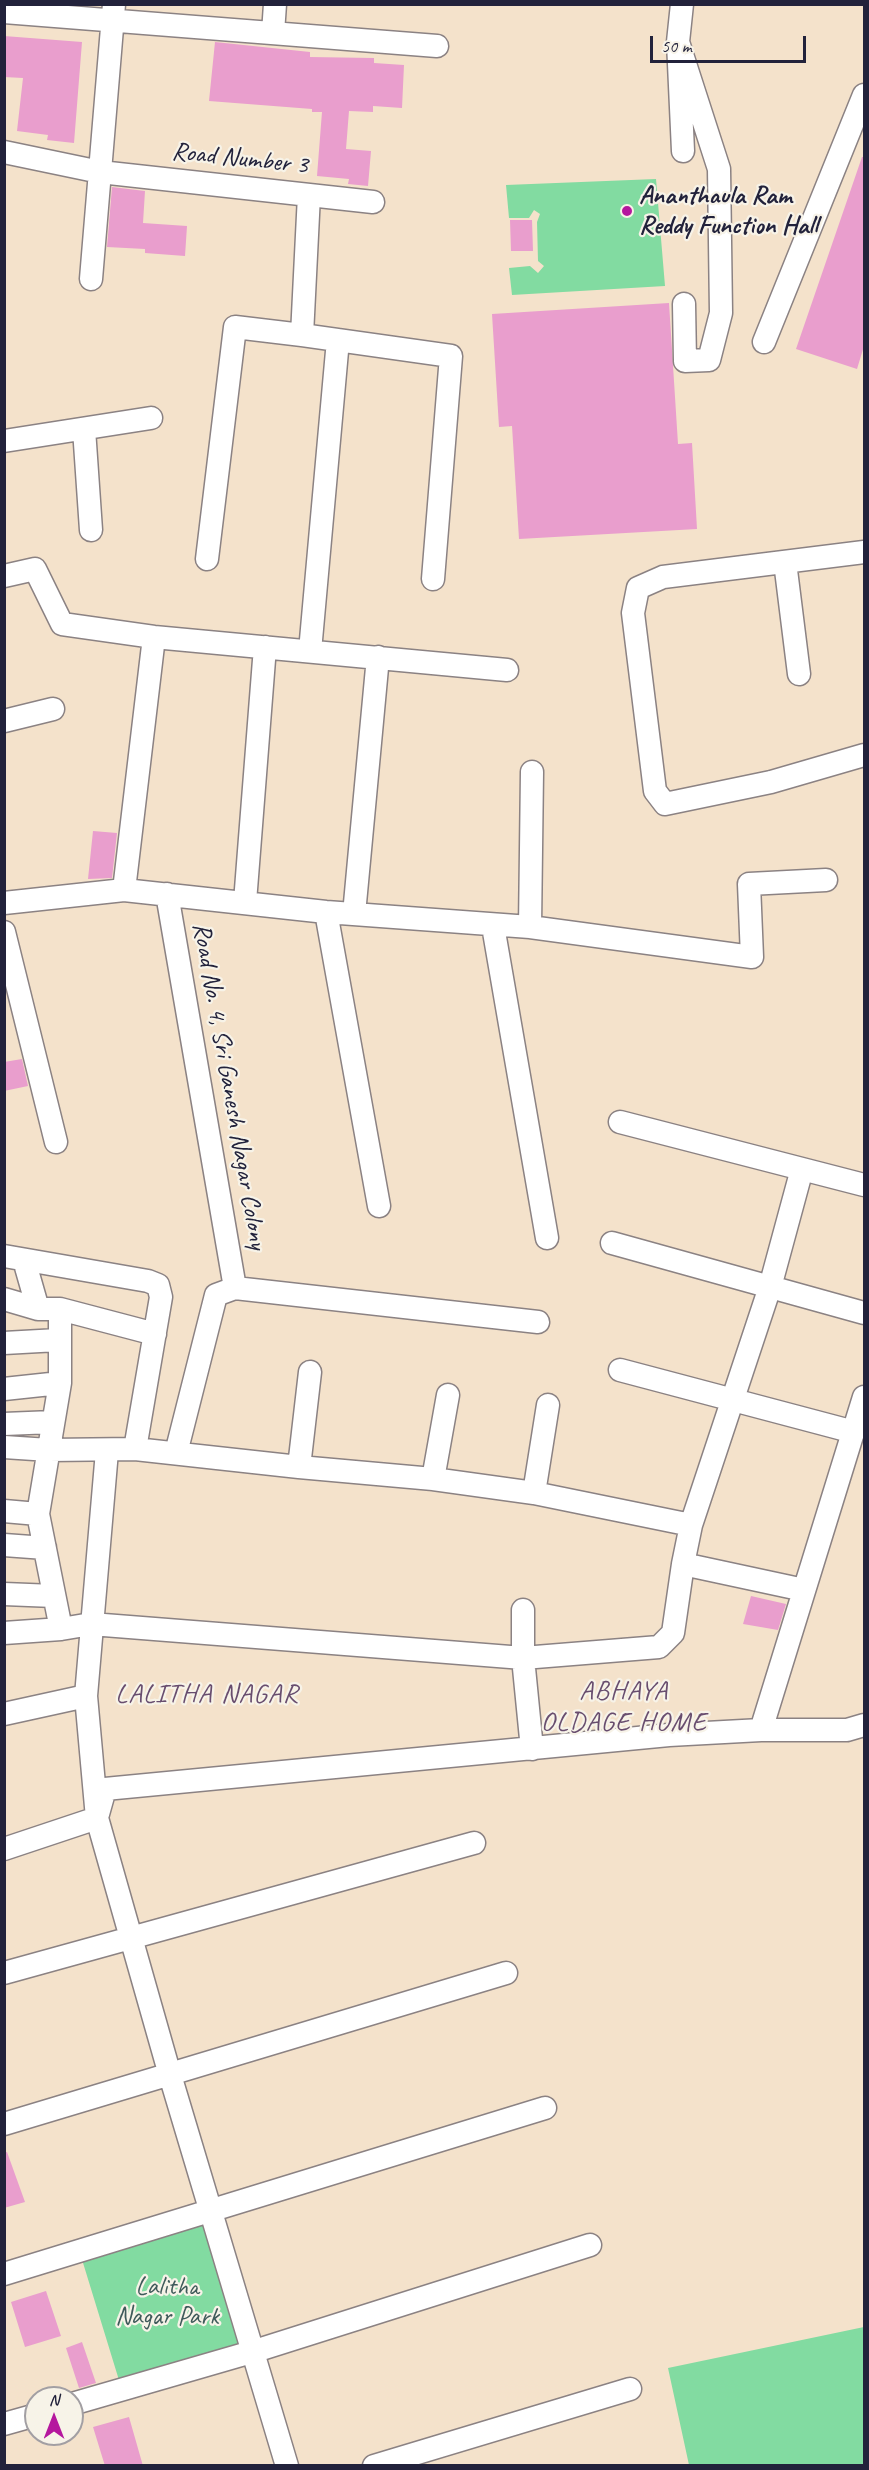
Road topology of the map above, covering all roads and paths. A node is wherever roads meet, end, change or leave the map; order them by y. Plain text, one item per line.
1 (275, 4) edge
2 (682, 4) edge
3 (4, 12) edge
4 (113, 13) edge
5 (273, 33) junction
6 (678, 42) junction
7 (437, 46) dead end
8 (864, 95) edge
9 (683, 151) dead end
10 (4, 152) edge
11 (100, 172) junction
12 (309, 195) junction
13 (374, 202) dead end
14 (91, 279) dead end
15 (684, 304) dead end
16 (302, 335) junction
17 (338, 340) junction
18 (764, 342) dead end
19 (151, 418) dead end
20 (84, 429) junction
21 (4, 441) edge
22 (91, 530) dead end
23 (864, 552) edge
24 (207, 560) dead end
25 (786, 562) junction
26 (4, 576) edge
27 (433, 579) dead end
28 (154, 637) junction
29 (265, 647) junction
30 (310, 651) junction
31 (378, 657) junction
32 (507, 670) dead end
33 (799, 675) dead end
34 (53, 709) dead end
35 (4, 721) edge
36 (864, 755) edge
37 (531, 772) dead end
38 (826, 880) dead end
39 (124, 890) junction
40 (167, 894) junction
41 (245, 902) junction
42 (4, 903) edge
43 (326, 912) junction
44 (354, 914) junction
45 (494, 926) junction
46 (530, 927) junction
47 (4, 932) edge
48 (620, 1122) dead end
49 (56, 1142) dead end
50 (802, 1169) junction
51 (864, 1185) edge
52 (379, 1206) dead end
53 (547, 1238) dead end
54 (612, 1243) dead end
55 (14, 1258) edge
56 (770, 1287) junction
57 (235, 1288) junction
58 (4, 1299) edge
59 (49, 1309) junction
60 (864, 1313) edge
61 (538, 1322) dead end
62 (155, 1334) junction
63 (58, 1340) junction
64 (4, 1343) edge
65 (620, 1370) dead end
66 (310, 1372) dead end
67 (60, 1383) junction
68 (4, 1389) edge
69 (448, 1395) dead end
70 (864, 1397) edge
71 (732, 1401) junction
72 (548, 1405) dead end
73 (53, 1422) junction
74 (4, 1424) edge
75 (854, 1432) junction
76 (4, 1447) edge
77 (135, 1449) junction
78 (49, 1450) junction
79 (107, 1451) junction
80 (176, 1453) junction
81 (299, 1467) junction
82 (433, 1479) junction
83 (534, 1493) junction
84 (4, 1511) edge
85 (38, 1514) junction
86 (691, 1525) junction
87 (4, 1545) edge
88 (45, 1548) junction
89 (683, 1564) junction
90 (804, 1590) junction
91 (4, 1593) edge
92 (54, 1596) junction
93 (523, 1610) dead end
94 (91, 1624) junction
95 (61, 1629) junction
96 (4, 1633) edge
97 (523, 1658) junction
98 (86, 1695) junction
99 (4, 1714) edge
100 (864, 1725) edge
101 (761, 1730) junction
102 (531, 1749) junction
103 (97, 1818) junction
104 (474, 1843) dead end
105 (4, 1849) edge
106 (132, 1938) junction
107 (4, 1973) edge
108 (506, 1973) dead end
109 (170, 2075) junction
110 (545, 2108) dead end
111 (4, 2124) edge
112 (213, 2212) junction
113 (590, 2245) dead end
114 (4, 2274) edge
115 (255, 2351) junction
116 (630, 2389) dead end
117 (84, 2401) edge
118 (24, 2418) edge
119 (4, 2424) edge
120 (287, 2466) edge
121 (374, 2466) edge

1 - 5 street
2 - 6 street
3 - 4 street
4 - 5 street
4 - 11 street
5 - 7 street
6 - 9 street
6 - 15 street
8 - 18 street
10 - 11 street, Road Number 3
11 - 12 street, Road Number 3
11 - 14 street
12 - 13 street, Road Number 3
12 - 16 street
16 - 17 street
16 - 24 street
17 - 27 street
17 - 30 street
19 - 20 street
20 - 21 street
20 - 22 street
23 - 25 street
25 - 33 street
25 - 36 street
26 - 28 street
28 - 29 street
28 - 39 street
29 - 30 street
29 - 41 street
30 - 31 street
31 - 32 street
31 - 44 street
34 - 35 street
37 - 46 street
38 - 46 street
39 - 40 street
39 - 42 street
40 - 41 street
40 - 57 street, Road No. 4, Sri Ganesh Nagar Colony
41 - 43 street
43 - 44 street
43 - 52 street
44 - 45 street
45 - 46 street
45 - 53 street
47 - 49 street
48 - 50 street
50 - 51 street
50 - 56 street
54 - 56 street
55 - 59 street
55 - 62 street
56 - 60 street
56 - 71 street
57 - 61 street
57 - 80 street
58 - 59 street
59 - 62 street
59 - 63 street
62 - 77 street
63 - 64 street
63 - 67 street
65 - 71 street
66 - 81 street
67 - 68 street
67 - 73 street
69 - 82 street
70 - 75 street
71 - 75 street
71 - 86 street
72 - 83 street
73 - 74 street
73 - 78 street
75 - 90 street
76 - 78 street
77 - 79 street
77 - 80 street
78 - 79 street
78 - 85 street
79 - 94 street
80 - 81 street
81 - 82 street
82 - 83 street
83 - 86 street
84 - 85 street
85 - 88 street
86 - 89 street
87 - 88 street
88 - 92 street
89 - 90 street
89 - 97 street
90 - 101 street
91 - 92 street
92 - 95 street
93 - 97 street
94 - 95 street
94 - 97 street
94 - 98 street
95 - 96 street
97 - 102 street
98 - 99 street
98 - 103 street
100 - 101 street
101 - 102 street
102 - 103 street
103 - 105 street
103 - 106 street
104 - 106 street
106 - 107 street
106 - 109 street
108 - 109 street
109 - 111 street
109 - 112 street
110 - 112 street
112 - 114 street
112 - 115 street
113 - 115 street
115 - 117 street
115 - 120 street
116 - 121 street
118 - 119 street

